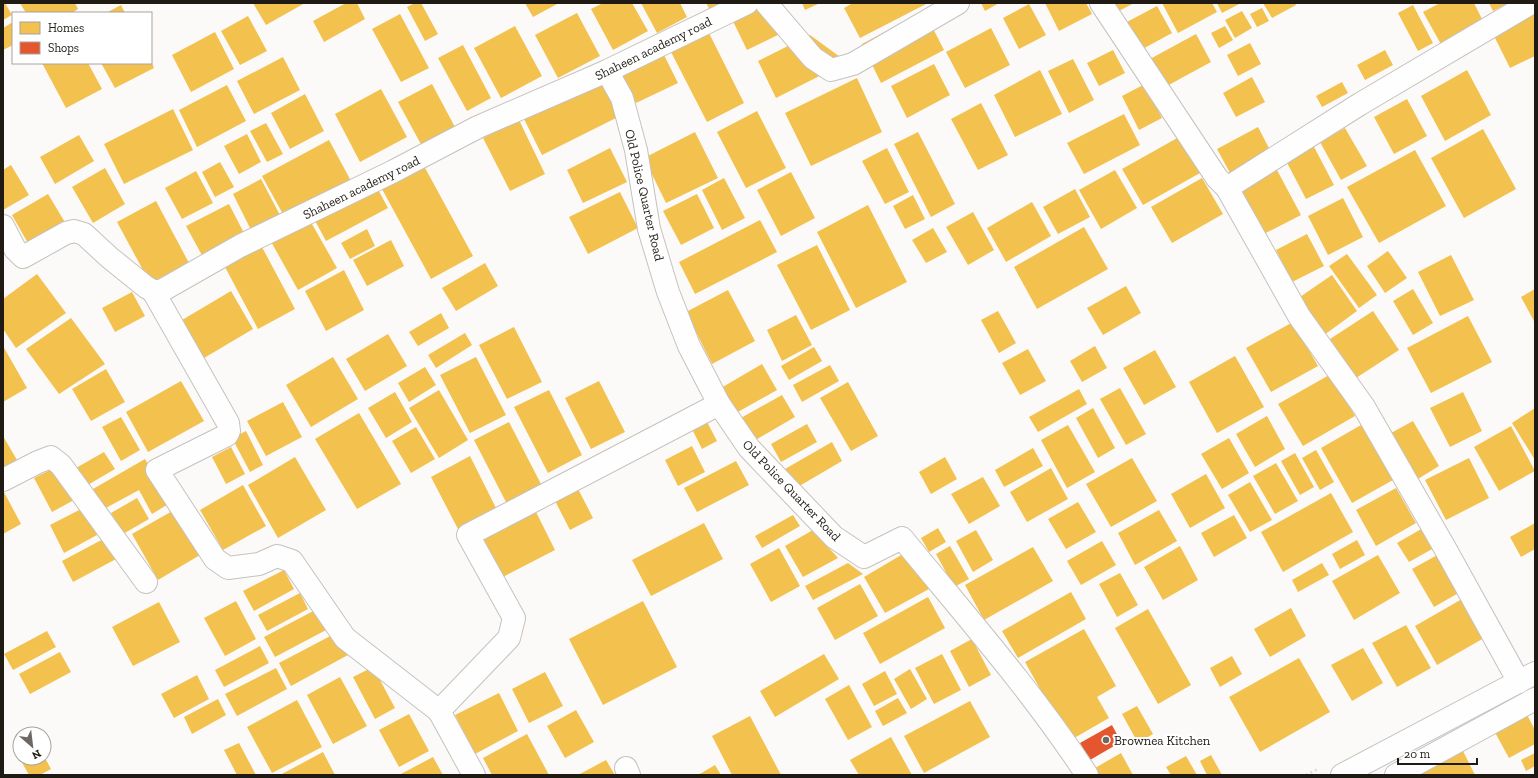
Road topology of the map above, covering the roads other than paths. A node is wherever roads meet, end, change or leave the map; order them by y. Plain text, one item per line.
1 (747, 3) edge
2 (766, 3) edge
3 (958, 3) edge
4 (1101, 3) edge
5 (1531, 3) edge
6 (607, 71) junction
7 (1227, 188) junction
8 (3, 226) edge
9 (153, 291) junction
10 (719, 404) junction
11 (3, 480) edge
12 (146, 582) dead end
13 (1527, 678) edge
14 (1535, 699) edge
15 (439, 711) junction
16 (474, 775) edge
17 (1087, 775) edge
18 (1342, 775) edge
19 (1396, 775) edge

1 - 6 street, Shaheen academy road
2 - 3 street
4 - 7 street
5 - 7 street
6 - 9 street, Shaheen academy road
6 - 10 street, Old Police Quarter Road
7 - 13 street
8 - 9 street
9 - 15 street
10 - 15 street
10 - 17 street, Old Police Quarter Road
11 - 12 street
13 - 18 street
14 - 19 street
15 - 16 street

